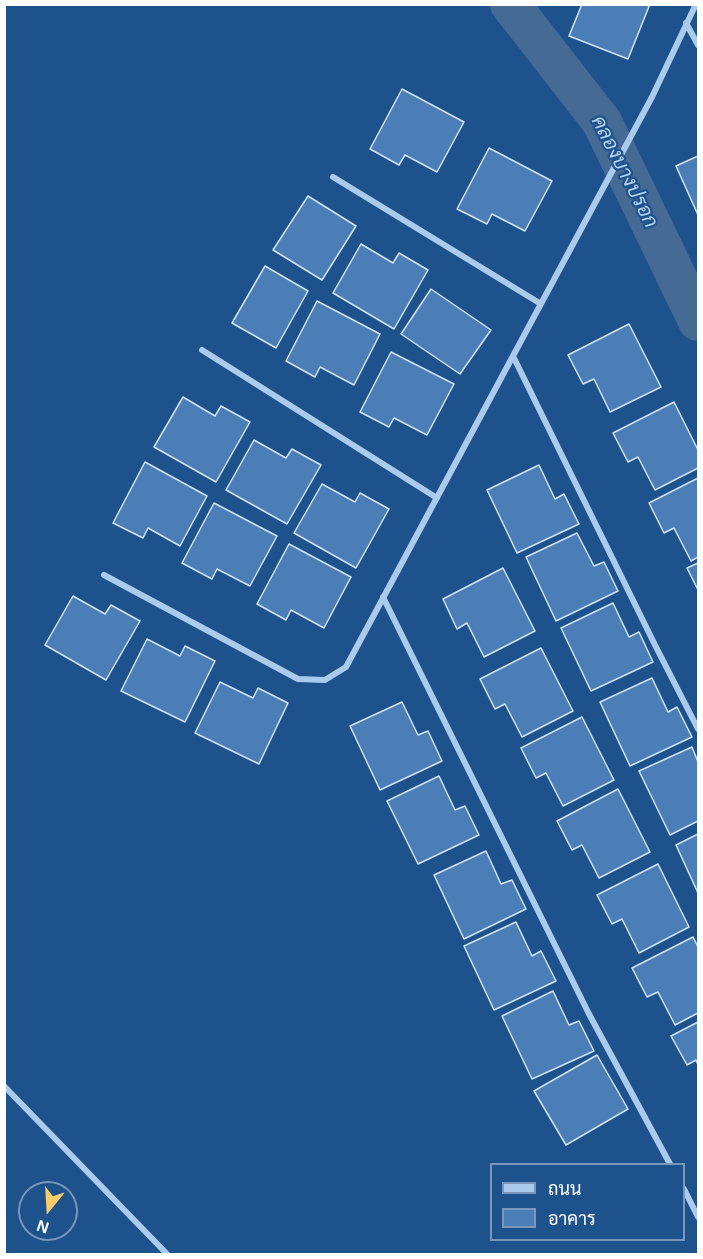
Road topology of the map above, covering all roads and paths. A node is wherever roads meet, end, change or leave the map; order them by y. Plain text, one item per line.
1 (696, 4) edge
2 (686, 23) junction
3 (699, 45) edge
4 (333, 177) dead end
5 (541, 304) junction
6 (202, 351) dead end
7 (513, 356) junction
8 (437, 498) junction
9 (104, 575) dead end
10 (383, 597) junction
11 (699, 729) edge
12 (4, 1086) edge
13 (669, 1163) edge
14 (685, 1191) edge
15 (699, 1217) edge
16 (167, 1254) edge

1 - 2 street
2 - 3 street
2 - 5 street
4 - 5 street
5 - 7 street
6 - 8 street
7 - 8 street
7 - 11 street
8 - 10 street
9 - 10 street
10 - 13 street
12 - 16 street
14 - 15 street

